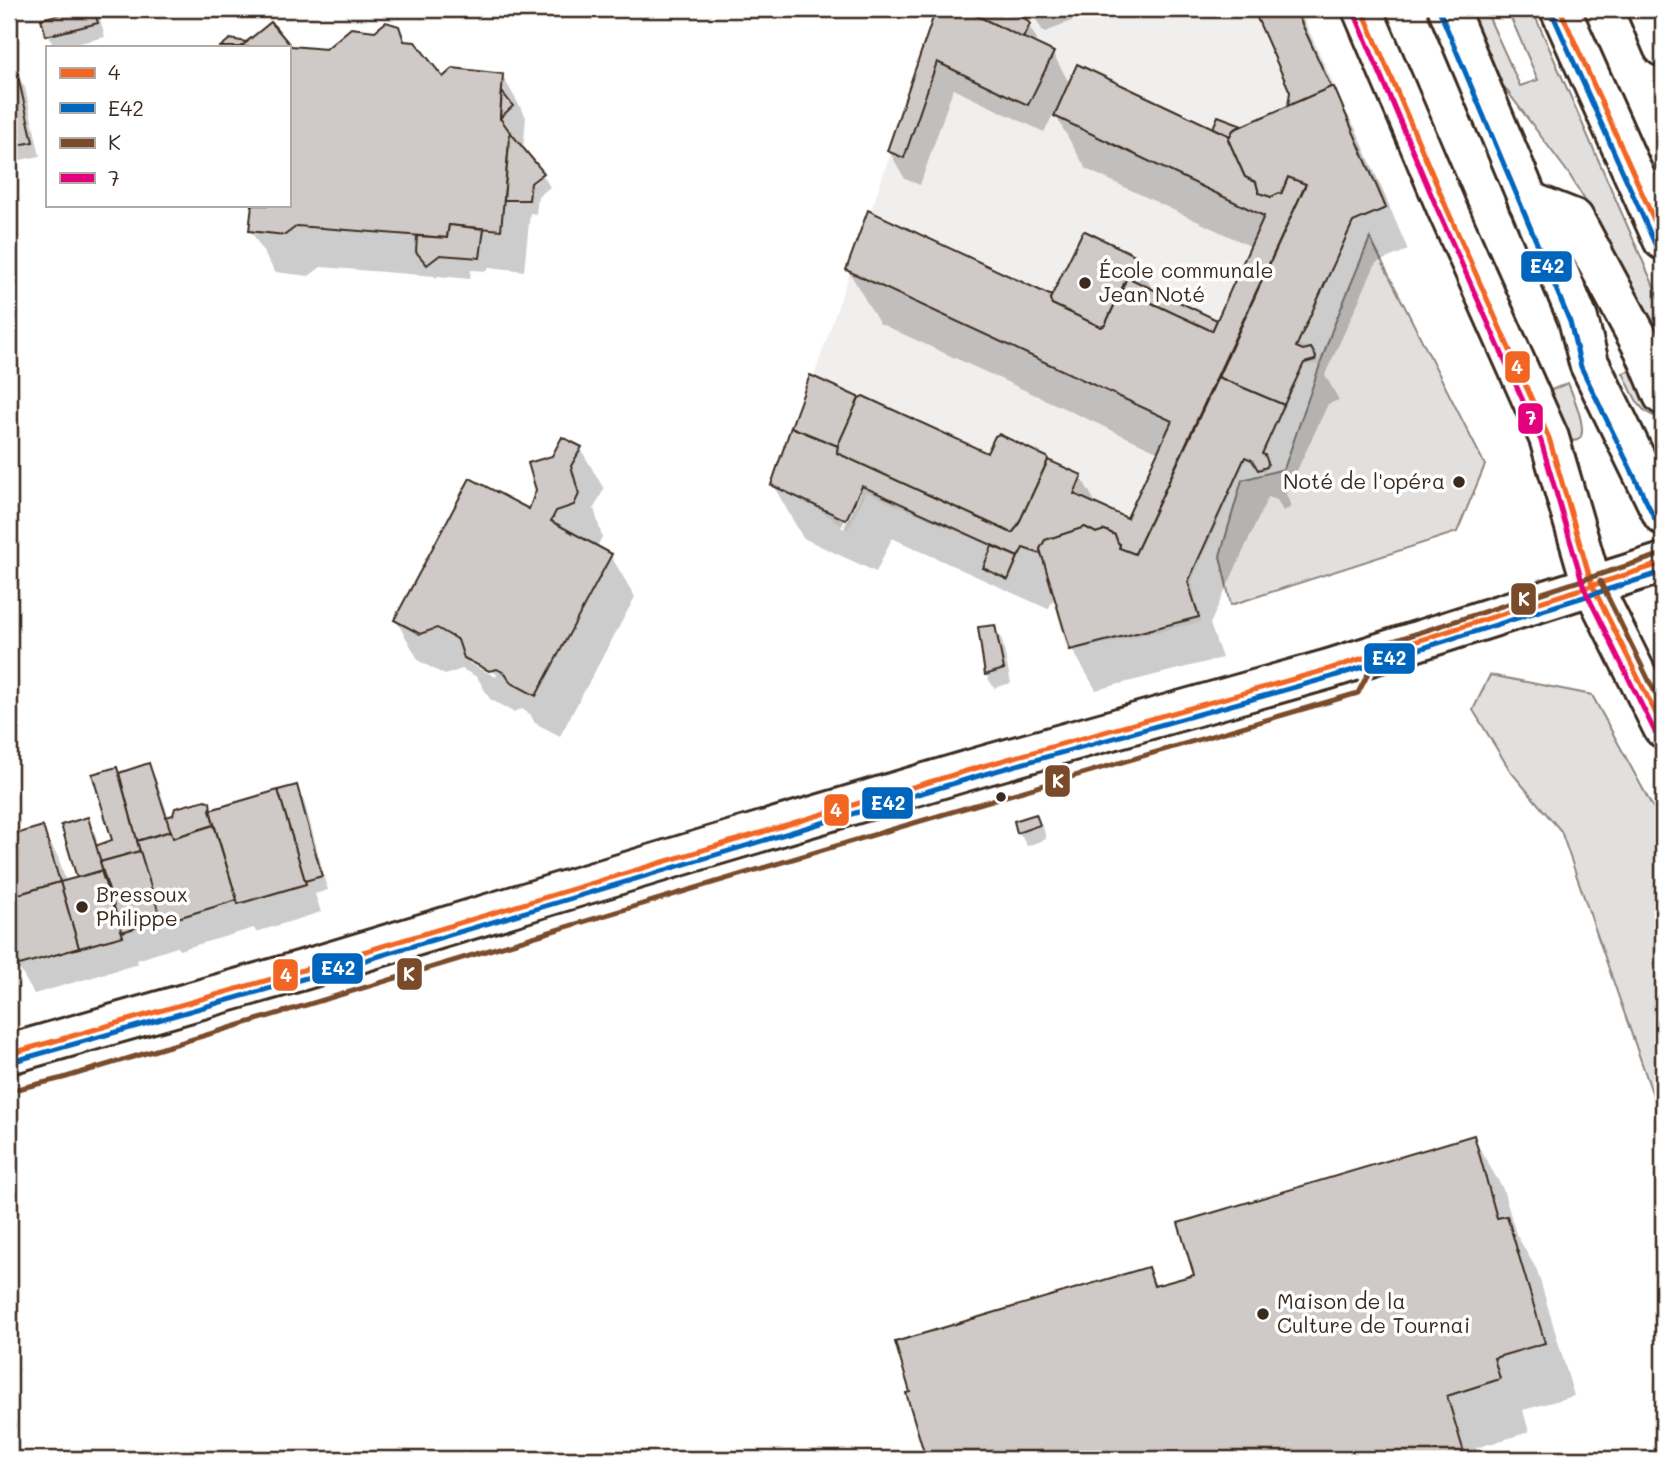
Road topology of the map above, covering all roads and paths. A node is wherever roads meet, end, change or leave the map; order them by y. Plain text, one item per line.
1 (1362, 9) edge
2 (1448, 9) edge
3 (1560, 9) edge
4 (1647, 9) edge
5 (1663, 47) edge
6 (1528, 201) junction
7 (1663, 240) edge
8 (1663, 395) edge
9 (1663, 515) edge
10 (1663, 563) edge
11 (1592, 585) junction
12 (1663, 728) edge
13 (9, 1054) edge

1 - 11 main road
2 - 6 main road
3 - 7 main road
4 - 5 main road
6 - 8 main road
6 - 9 main road
10 - 11 main road
11 - 12 main road
11 - 13 main road

